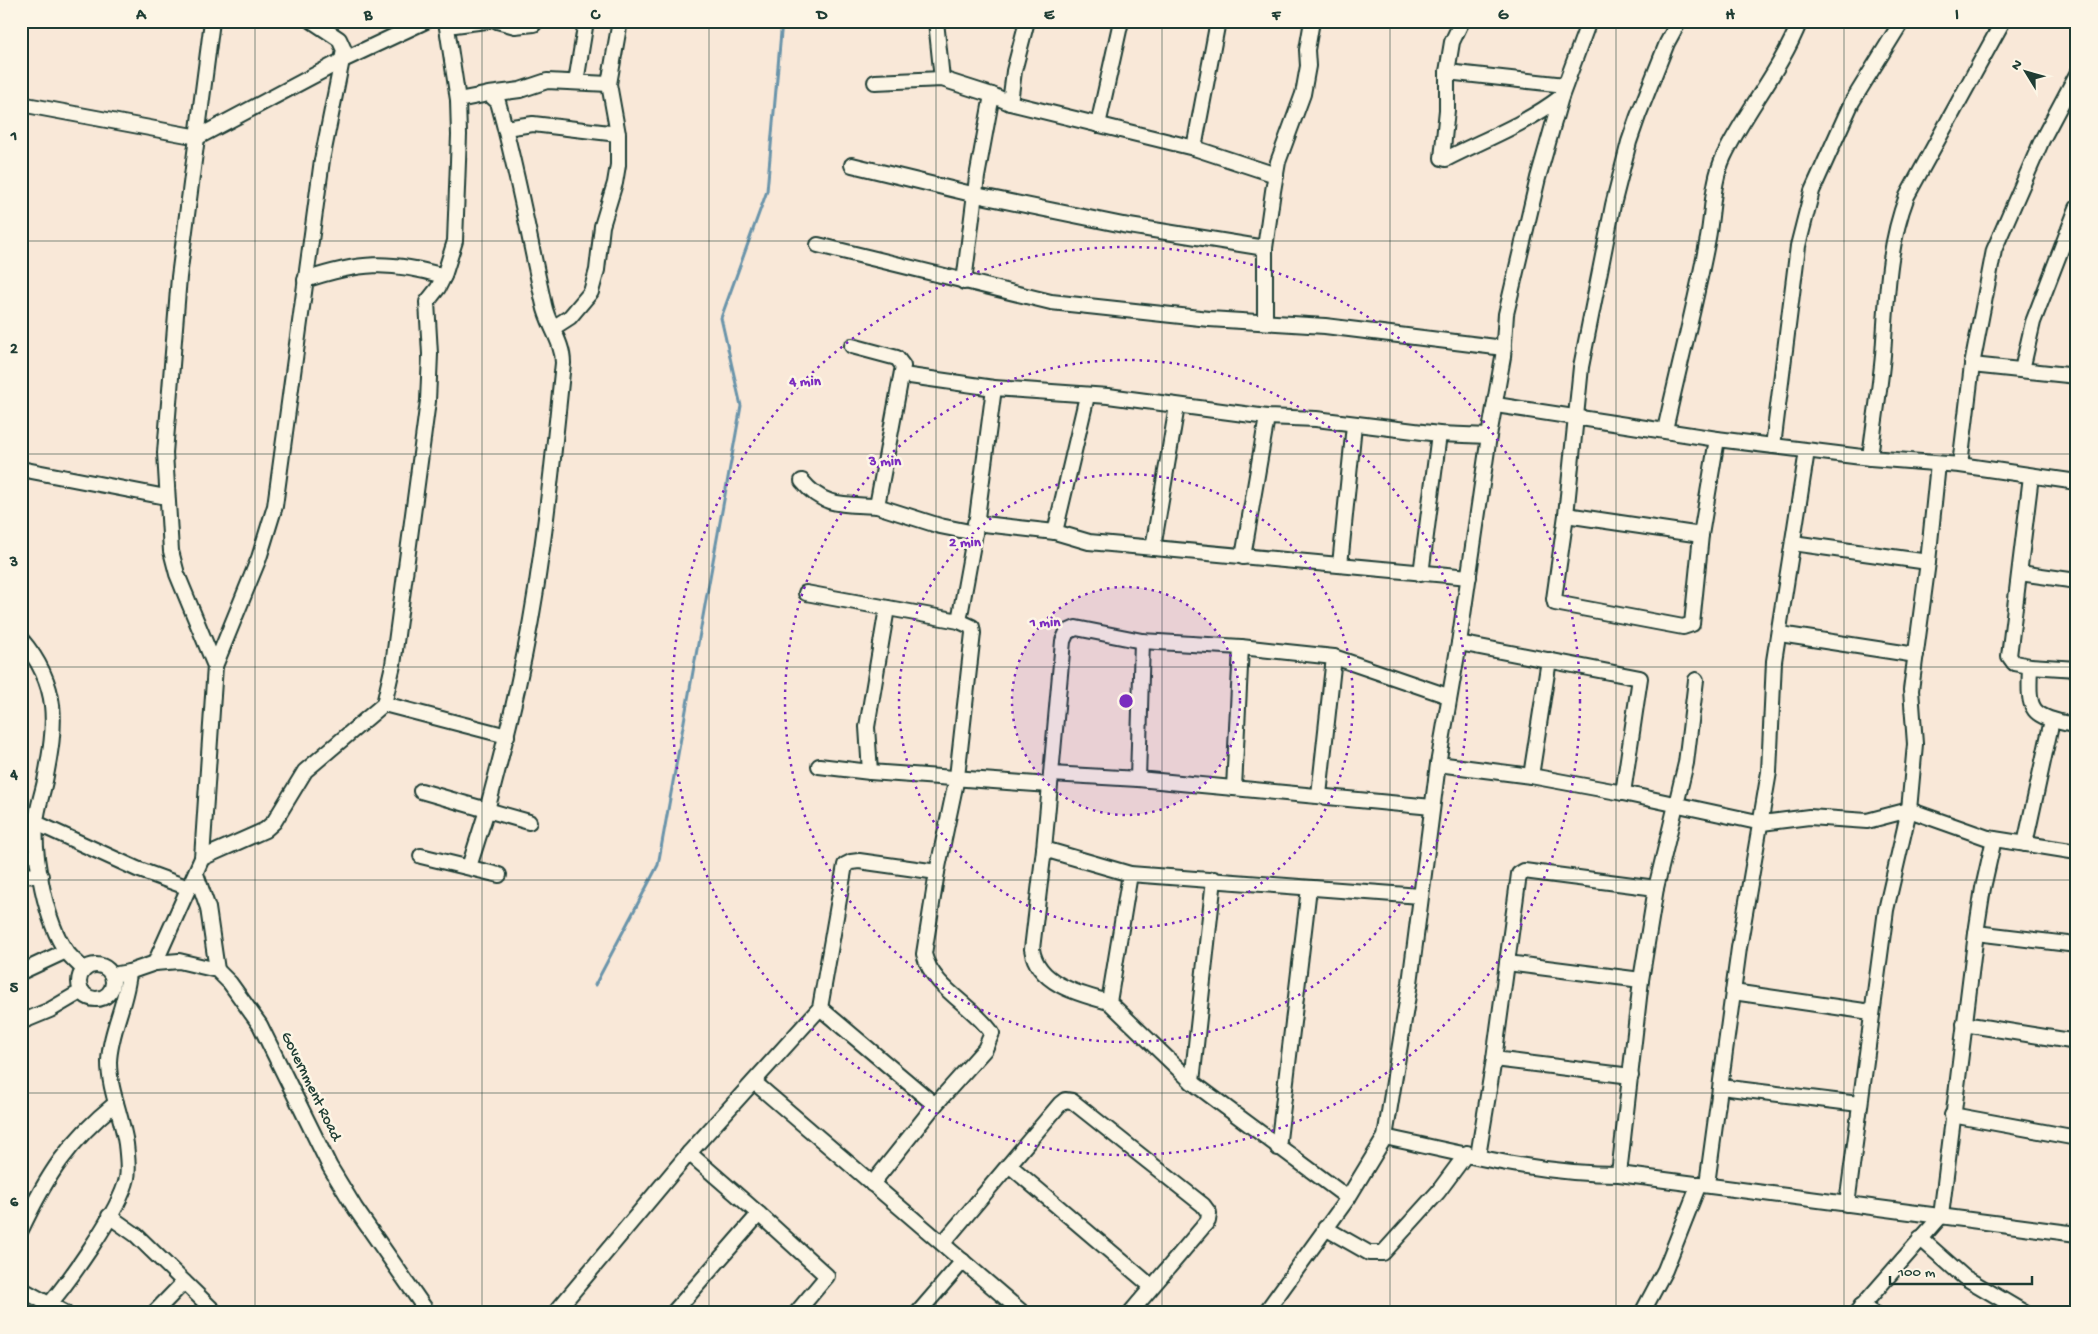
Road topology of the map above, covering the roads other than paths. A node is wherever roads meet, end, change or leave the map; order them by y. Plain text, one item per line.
1 (212, 21) edge
2 (312, 21) edge
3 (426, 21) edge
4 (486, 21) edge
5 (497, 21) edge
6 (536, 21) edge
7 (586, 21) edge
8 (620, 21) edge
9 (936, 21) edge
10 (1027, 21) edge
11 (1121, 21) edge
12 (1218, 21) edge
13 (1312, 21) edge
14 (1462, 21) edge
15 (1680, 21) edge
16 (1800, 21) edge
17 (1902, 21) edge
18 (2003, 21) edge
19 (1585, 22) edge
20 (446, 23) edge
21 (343, 60) junction
22 (1447, 72) junction
23 (2077, 74) edge
24 (942, 79) junction
25 (576, 82) junction
26 (875, 82) dead end
27 (609, 84) junction
28 (1563, 91) junction
29 (489, 94) junction
30 (992, 94) junction
31 (458, 100) junction
32 (1010, 103) junction
33 (21, 104) edge
34 (1098, 125) junction
35 (505, 128) junction
36 (618, 134) junction
37 (198, 137) junction
38 (1194, 148) junction
39 (852, 165) dead end
40 (1276, 175) junction
41 (976, 194) junction
42 (2077, 208) edge
43 (818, 245) dead end
44 (1265, 248) junction
45 (444, 276) junction
46 (305, 280) junction
47 (964, 282) junction
48 (1265, 322) junction
49 (553, 328) junction
50 (852, 346) dead end
51 (1504, 348) junction
52 (1972, 364) junction
53 (2022, 370) junction
54 (903, 375) junction
55 (2077, 376) edge
56 (994, 388) junction
57 (1087, 396) junction
58 (1496, 405) junction
59 (1176, 406) junction
60 (1268, 417) junction
61 (1577, 417) junction
62 (1354, 425) junction
63 (1665, 430) junction
64 (1439, 434) junction
65 (1489, 436) junction
66 (1717, 440) junction
67 (1773, 446) junction
68 (1807, 451) junction
69 (1870, 458) junction
70 (1938, 464) junction
71 (1960, 465) junction
72 (21, 469) edge
73 (2031, 476) junction
74 (802, 481) dead end
75 (2077, 482) edge
76 (166, 497) junction
77 (877, 506) junction
78 (1566, 515) junction
79 (975, 528) junction
80 (1055, 532) junction
81 (1701, 535) junction
82 (1793, 543) junction
83 (1153, 548) junction
84 (1243, 557) junction
85 (1928, 562) junction
86 (1340, 565) junction
87 (2020, 573) junction
88 (1421, 574) junction
89 (1469, 577) junction
90 (2077, 581) edge
91 (806, 593) dead end
92 (887, 608) junction
93 (960, 621) junction
94 (1780, 634) junction
95 (21, 638) edge
96 (1142, 641) junction
97 (1459, 642) junction
98 (1241, 647) junction
99 (1916, 655) junction
100 (1334, 657) junction
101 (1548, 660) junction
102 (215, 666) junction
103 (2030, 666) junction
104 (2077, 669) edge
105 (1696, 680) dead end
106 (1448, 696) junction
107 (384, 704) junction
108 (2052, 720) junction
109 (2077, 726) edge
110 (507, 736) junction
111 (1438, 764) junction
112 (819, 766) dead end
113 (870, 772) junction
114 (1531, 776) junction
115 (957, 777) junction
116 (1051, 779) junction
117 (1138, 779) junction
118 (1234, 788) junction
119 (421, 791) dead end
120 (1623, 793) junction
121 (1319, 795) junction
122 (1677, 805) junction
123 (1432, 807) junction
124 (487, 810) junction
125 (1908, 810) junction
126 (21, 816) edge
127 (36, 822) junction
128 (529, 822) dead end
129 (1762, 823) junction
130 (1994, 839) junction
131 (2025, 844) junction
132 (1044, 849) junction
133 (2077, 852) edge
134 (421, 856) dead end
135 (202, 858) junction
136 (469, 867) junction
137 (937, 872) junction
138 (196, 874) junction
139 (1130, 874) junction
140 (498, 875) dead end
141 (21, 876) edge
142 (41, 876) junction
143 (1214, 879) junction
144 (189, 888) junction
145 (1309, 888) junction
146 (1656, 888) junction
147 (1420, 896) junction
148 (1976, 932) junction
149 (2077, 945) edge
150 (66, 951) junction
151 (154, 963) junction
152 (1507, 963) junction
153 (84, 970) junction
154 (217, 970) junction
155 (21, 972) edge
156 (129, 972) junction
157 (112, 975) junction
158 (1641, 980) junction
159 (82, 992) junction
160 (1733, 992) junction
161 (1109, 1002) junction
162 (820, 1008) junction
163 (1871, 1012) junction
164 (21, 1022) edge
165 (1964, 1024) junction
166 (2077, 1042) edge
167 (1494, 1059) junction
168 (1631, 1076) junction
169 (754, 1082) junction
170 (1192, 1082) junction
171 (1721, 1087) junction
172 (116, 1103) junction
173 (1859, 1104) junction
174 (935, 1105) junction
175 (1952, 1116) junction
176 (1385, 1137) junction
177 (2077, 1138) edge
178 (1278, 1148) junction
179 (690, 1153) junction
180 (1472, 1155) junction
181 (1010, 1165) junction
182 (1619, 1174) junction
183 (872, 1184) junction
184 (1703, 1184) junction
185 (1348, 1198) junction
186 (1847, 1204) junction
187 (759, 1214) junction
188 (109, 1216) junction
189 (1941, 1216) junction
190 (1325, 1228) junction
191 (21, 1230) edge
192 (2076, 1231) edge
193 (1920, 1238) junction
194 (943, 1243) junction
195 (963, 1261) junction
196 (184, 1282) junction
197 (1151, 1286) junction
198 (21, 1289) edge
199 (46, 1308) edge
200 (1863, 1310) edge
201 (65, 1313) edge
202 (154, 1313) edge
203 (216, 1313) edge
204 (428, 1313) edge
205 (555, 1313) edge
206 (673, 1313) edge
207 (796, 1313) edge
208 (918, 1313) edge
209 (1023, 1313) edge
210 (1130, 1313) edge
211 (1265, 1313) edge
212 (1642, 1313) edge
213 (2024, 1313) edge

1 - 37 street
2 - 21 street
3 - 21 street
4 - 20 street
5 - 6 street
7 - 25 street
8 - 27 street
9 - 24 street
10 - 32 street
11 - 34 street
12 - 38 street
13 - 40 street
14 - 22 street
15 - 61 street
16 - 63 street
17 - 67 street
18 - 69 street
19 - 28 street
20 - 31 street
21 - 37 street
21 - 46 street
22 - 28 street
22 - 28 street
23 - 52 street
24 - 26 street
24 - 30 street
25 - 27 street
25 - 29 street
27 - 36 street
28 - 51 street
29 - 31 street
29 - 35 street
30 - 32 street
30 - 41 street
31 - 45 street
32 - 34 street
33 - 37 street
34 - 38 street
35 - 36 street
35 - 49 street
36 - 49 street
37 - 76 street
38 - 40 street
39 - 41 street
40 - 44 street
41 - 44 street
41 - 47 street
42 - 53 street
43 - 47 street
44 - 48 street
45 - 46 street
45 - 107 street
46 - 102 street
47 - 48 street
48 - 51 street
49 - 110 street
50 - 54 street
51 - 58 street
52 - 53 street
52 - 71 street
53 - 55 street
54 - 56 street
54 - 77 street
56 - 57 street
56 - 79 street
57 - 59 street
57 - 80 street
58 - 61 street
58 - 65 street
59 - 60 street
59 - 83 street
60 - 62 street
60 - 84 street
61 - 63 street
61 - 78 street
62 - 64 street
62 - 86 street
63 - 66 street
64 - 65 street
64 - 88 street
65 - 89 street
66 - 67 street
66 - 81 street
67 - 68 street
68 - 69 street
68 - 82 street
69 - 70 street
70 - 71 street
70 - 85 street
71 - 73 street
72 - 76 street
73 - 75 street
73 - 87 street
74 - 77 street
76 - 102 street
77 - 79 street
78 - 81 street
78 - 81 street
79 - 80 street
79 - 93 street
80 - 83 street
82 - 85 street
82 - 94 street
83 - 84 street
84 - 86 street
85 - 99 street
86 - 88 street
87 - 90 street
87 - 103 street
88 - 89 street
89 - 97 street
91 - 92 street
92 - 93 street
92 - 113 street
93 - 115 street
94 - 99 street
94 - 129 street
95 - 127 street
96 - 98 street
96 - 116 street
96 - 117 street
97 - 101 street
97 - 106 street
98 - 100 street
98 - 118 street
99 - 125 street
100 - 106 street
100 - 121 street
101 - 114 street
101 - 120 street
102 - 135 street
103 - 104 street
103 - 108 street
105 - 122 street
106 - 111 street
107 - 110 street
107 - 135 street
108 - 109 street
108 - 131 street
110 - 124 street
111 - 114 street
111 - 123 street
112 - 113 street
113 - 115 street
114 - 120 street
115 - 116 street
115 - 137 street
116 - 117 street
116 - 132 street
117 - 118 street
118 - 121 street
119 - 124 street
120 - 122 street
121 - 123 street
122 - 129 street
122 - 146 street
123 - 147 street
124 - 128 street
124 - 136 street
125 - 129 street
125 - 130 street
125 - 163 street
126 - 127 street
127 - 142 street
127 - 144 street
129 - 160 street
130 - 131 street
130 - 148 street
131 - 133 street
132 - 139 street
132 - 161 street
134 - 136 street
135 - 138 street
136 - 140 street
137 - 162 street
137 - 174 street
138 - 144 street
138 - 154 street
139 - 143 street
139 - 161 street
141 - 142 street
142 - 150 street
143 - 145 street
143 - 170 street
144 - 151 street
145 - 147 street
145 - 178 street
146 - 152 street
146 - 158 street
147 - 176 street
148 - 149 street
148 - 165 street
150 - 153 street
150 - 155 street
151 - 154 street
151 - 156 street
152 - 158 street
152 - 167 street
153 - 157 street
153 - 159 street
154 - 204 street, Government Road
156 - 157 street
156 - 172 street
157 - 159 street
158 - 168 street
159 - 164 street
160 - 163 street
160 - 171 street
161 - 170 street
162 - 169 street
162 - 174 street
163 - 173 street
165 - 166 street
165 - 175 street
167 - 168 street
167 - 180 street
168 - 182 street
169 - 179 street
169 - 183 street
170 - 178 street
171 - 173 street
171 - 184 street
172 - 188 street
172 - 191 street
173 - 186 street
174 - 183 street
175 - 177 street
175 - 189 street
176 - 180 street
176 - 185 street
178 - 185 street
179 - 187 street
179 - 205 street
180 - 182 street
180 - 190 street
181 - 194 street
181 - 197 street
181 - 197 street
182 - 184 street
183 - 194 street
184 - 186 street
184 - 212 street
185 - 190 street
186 - 189 street
187 - 206 street
187 - 207 street
188 - 196 street
188 - 199 street
189 - 192 street
189 - 193 street
190 - 211 street
193 - 200 street
193 - 213 street
194 - 195 street
195 - 208 street
195 - 209 street
196 - 202 street
196 - 203 street
197 - 210 street
198 - 199 street
199 - 201 street

